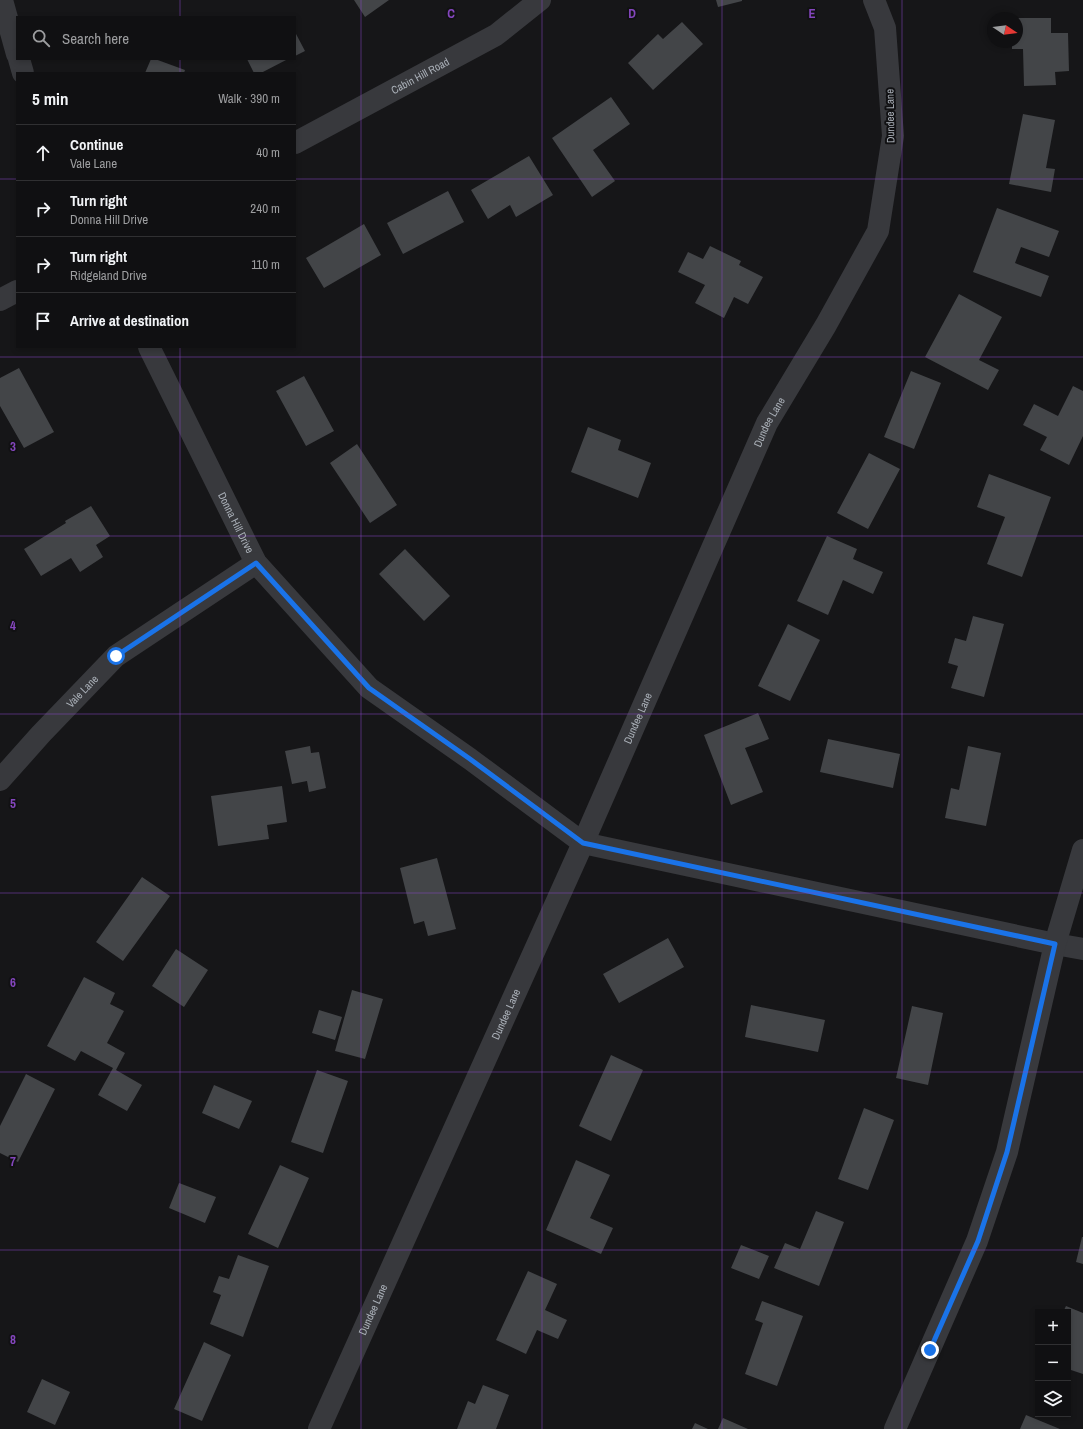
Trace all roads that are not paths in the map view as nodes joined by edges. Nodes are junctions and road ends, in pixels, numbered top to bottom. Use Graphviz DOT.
graph roads {
  1 [pos="2,0"];
  2 [pos="540,0"];
  3 [pos="874,0"];
  4 [pos="16,50"];
  5 [pos="18,60"];
  6 [pos="23,72"];
  7 [pos="296,142"];
  8 [pos="16,292"];
  9 [pos="0,300"];
  10 [pos="149,348"];
  11 [pos="256,563"];
  12 [pos="0,780"];
  13 [pos="583,843"];
  14 [pos="1083,850"];
  15 [pos="1055,944"];
  16 [pos="1083,948"];
  17 [pos="319,1429"];
  18 [pos="895,1429"];
  1 -- 4 [label="street"];
  2 -- 7 [label="street, Cabin Hill Road"];
  3 -- 13 [label="street, Dundee Lane"];
  5 -- 6 [label="street"];
  8 -- 9 [label="street"];
  10 -- 11 [label="street, Donna Hill Drive"];
  11 -- 12 [label="street, Vale Lane"];
  11 -- 13 [label="street, Donna Hill Drive"];
  13 -- 15 [label="street, Donna Hill Drive"];
  13 -- 17 [label="street, Dundee Lane"];
  14 -- 15 [label="street"];
  15 -- 16 [label="street, Donna Hill Drive"];
  15 -- 18 [label="street"];
}
